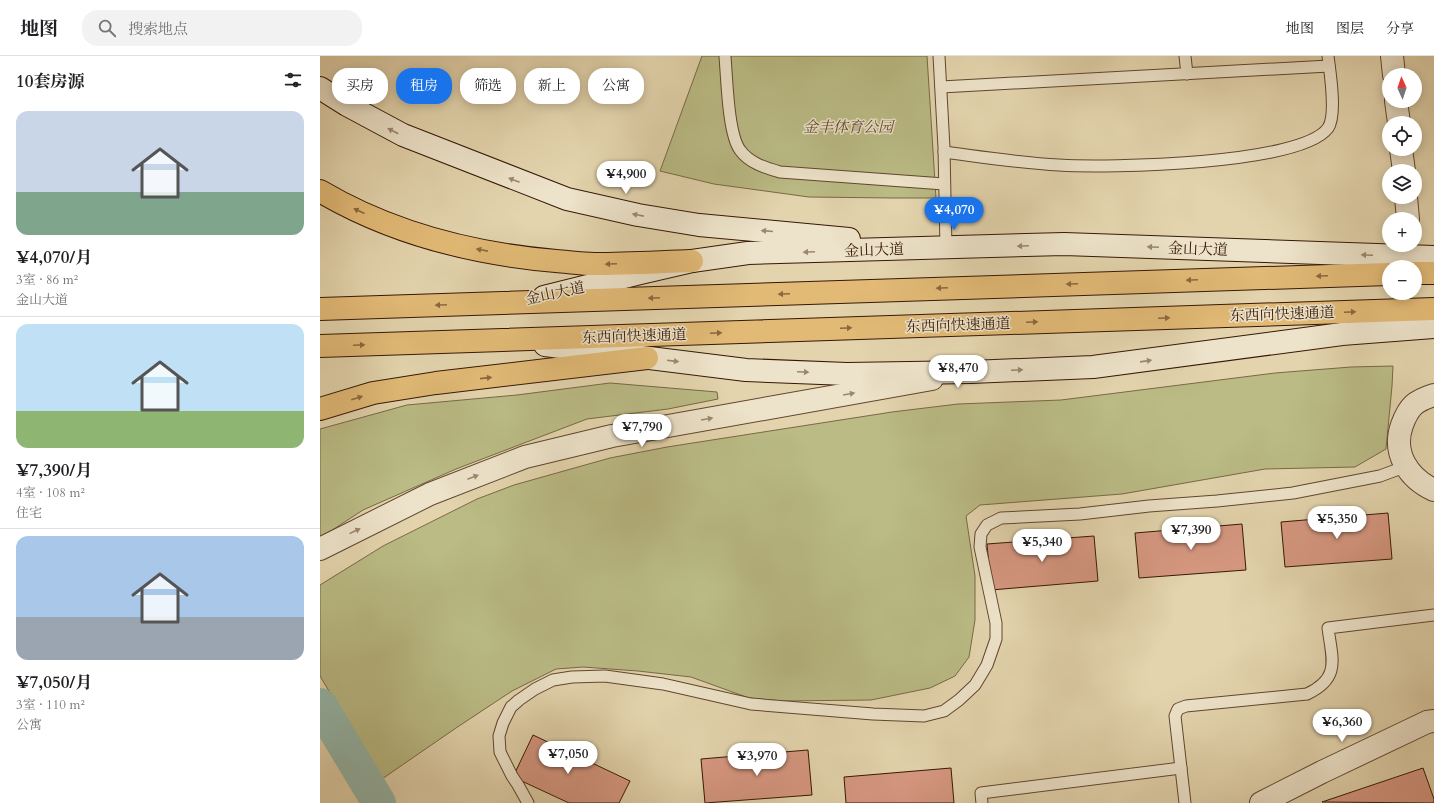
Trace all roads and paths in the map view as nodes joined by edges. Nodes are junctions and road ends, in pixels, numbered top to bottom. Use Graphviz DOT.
graph roads {
  1 [pos="939,56"];
  2 [pos="1185,56"];
  3 [pos="1392,56"];
  4 [pos="725,57"];
  5 [pos="1329,61"];
  6 [pos="1393,68"];
  7 [pos="1187,74"];
  8 [pos="941,87"];
  9 [pos="320,88"];
  10 [pos="944,152"];
  11 [pos="944,184"];
  12 [pos="320,191"];
  13 [pos="946,248"];
  14 [pos="1434,257"];
  15 [pos="1413,258"];
  16 [pos="692,261"];
  17 [pos="1434,273"];
  18 [pos="1382,274"];
  19 [pos="480,303"];
  20 [pos="320,309"];
  21 [pos="1434,309"];
  22 [pos="1434,327"];
  23 [pos="482,341"];
  24 [pos="320,346"];
  25 [pos="647,358"];
  26 [pos="971,372"];
  27 [pos="1434,395"];
  28 [pos="320,409"];
  29 [pos="1407,466"];
  30 [pos="1434,490"];
  31 [pos="320,548"];
  32 [pos="1434,615"];
  33 [pos="1434,721"];
  34 [pos="1181,768"];
  35 [pos="528,803"];
  36 [pos="982,803"];
  37 [pos="1185,803"];
  38 [pos="1261,803"];
  1 -- 8 [label="lane"];
  2 -- 7 [label="lane"];
  3 -- 6 [label="main road"];
  4 -- 11 [label="lane"];
  5 -- 7 [label="lane"];
  5 -- 10 [label="lane"];
  7 -- 8 [label="lane"];
  8 -- 10 [label="lane"];
  13 -- 9 [label="main road, one-way"];
  10 -- 11 [label="lane"];
  11 -- 13 [label="lane"];
  16 -- 12 [label="highway, one-way"];
  15 -- 13 [label="main road, 金山大道, one-way"];
  13 -- 16 [label="main road, 金山大道, one-way"];
  14 -- 15 [label="main road, 金山大道"];
  15 -- 17 [label="highway"];
  16 -- 19 [label="main road, 金山大道"];
  18 -- 19 [label="highway, one-way"];
  19 -- 20 [label="highway, 金山大道, one-way"];
  23 -- 21 [label="highway, 东西向快速通道, one-way"];
  26 -- 22 [label="main road, one-way"];
  24 -- 23 [label="highway, one-way"];
  23 -- 25 [label="main road"];
  25 -- 26 [label="main road, one-way"];
  28 -- 25 [label="highway, one-way"];
  31 -- 26 [label="main road, one-way"];
  27 -- 29 [label="main road"];
  29 -- 30 [label="main road"];
  29 -- 35 [label="lane"];
  32 -- 34 [label="lane"];
  33 -- 38 [label="main road"];
  34 -- 36 [label="lane"];
  34 -- 37 [label="lane"];
}
